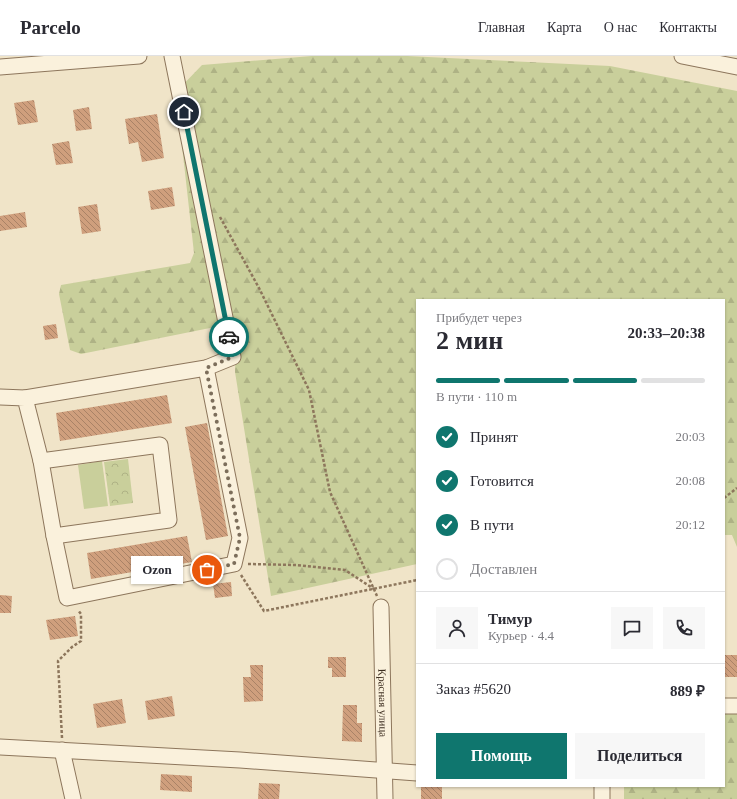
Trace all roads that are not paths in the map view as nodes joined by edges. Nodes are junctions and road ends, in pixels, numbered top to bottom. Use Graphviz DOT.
graph roads {
  1 [pos="139,56"];
  2 [pos="172,56"];
  3 [pos="682,56"];
  4 [pos="0,67"];
  5 [pos="737,67"];
  6 [pos="206,368"];
  7 [pos="0,397"];
  8 [pos="25,398"];
  9 [pos="41,461"];
  10 [pos="54,536"];
  11 [pos="382,607"];
  12 [pos="725,706"];
  13 [pos="737,706"];
  14 [pos="0,747"];
  15 [pos="62,750"];
  16 [pos="385,771"];
  17 [pos="416,773"];
  18 [pos="73,799"];
  19 [pos="385,799"];
  1 -- 4 [label="street"];
  2 -- 6 [label="street"];
  3 -- 5 [label="street"];
  6 -- 8 [label="street"];
  6 -- 10 [label="street"];
  7 -- 8 [label="street"];
  8 -- 9 [label="street"];
  9 -- 10 [label="street"];
  9 -- 10 [label="street"];
  11 -- 16 [label="street, Красная улица"];
  12 -- 13 [label="street"];
  14 -- 15 [label="street"];
  15 -- 16 [label="street"];
  15 -- 18 [label="street"];
  16 -- 17 [label="street"];
  16 -- 19 [label="street, Красная улица"];
}
